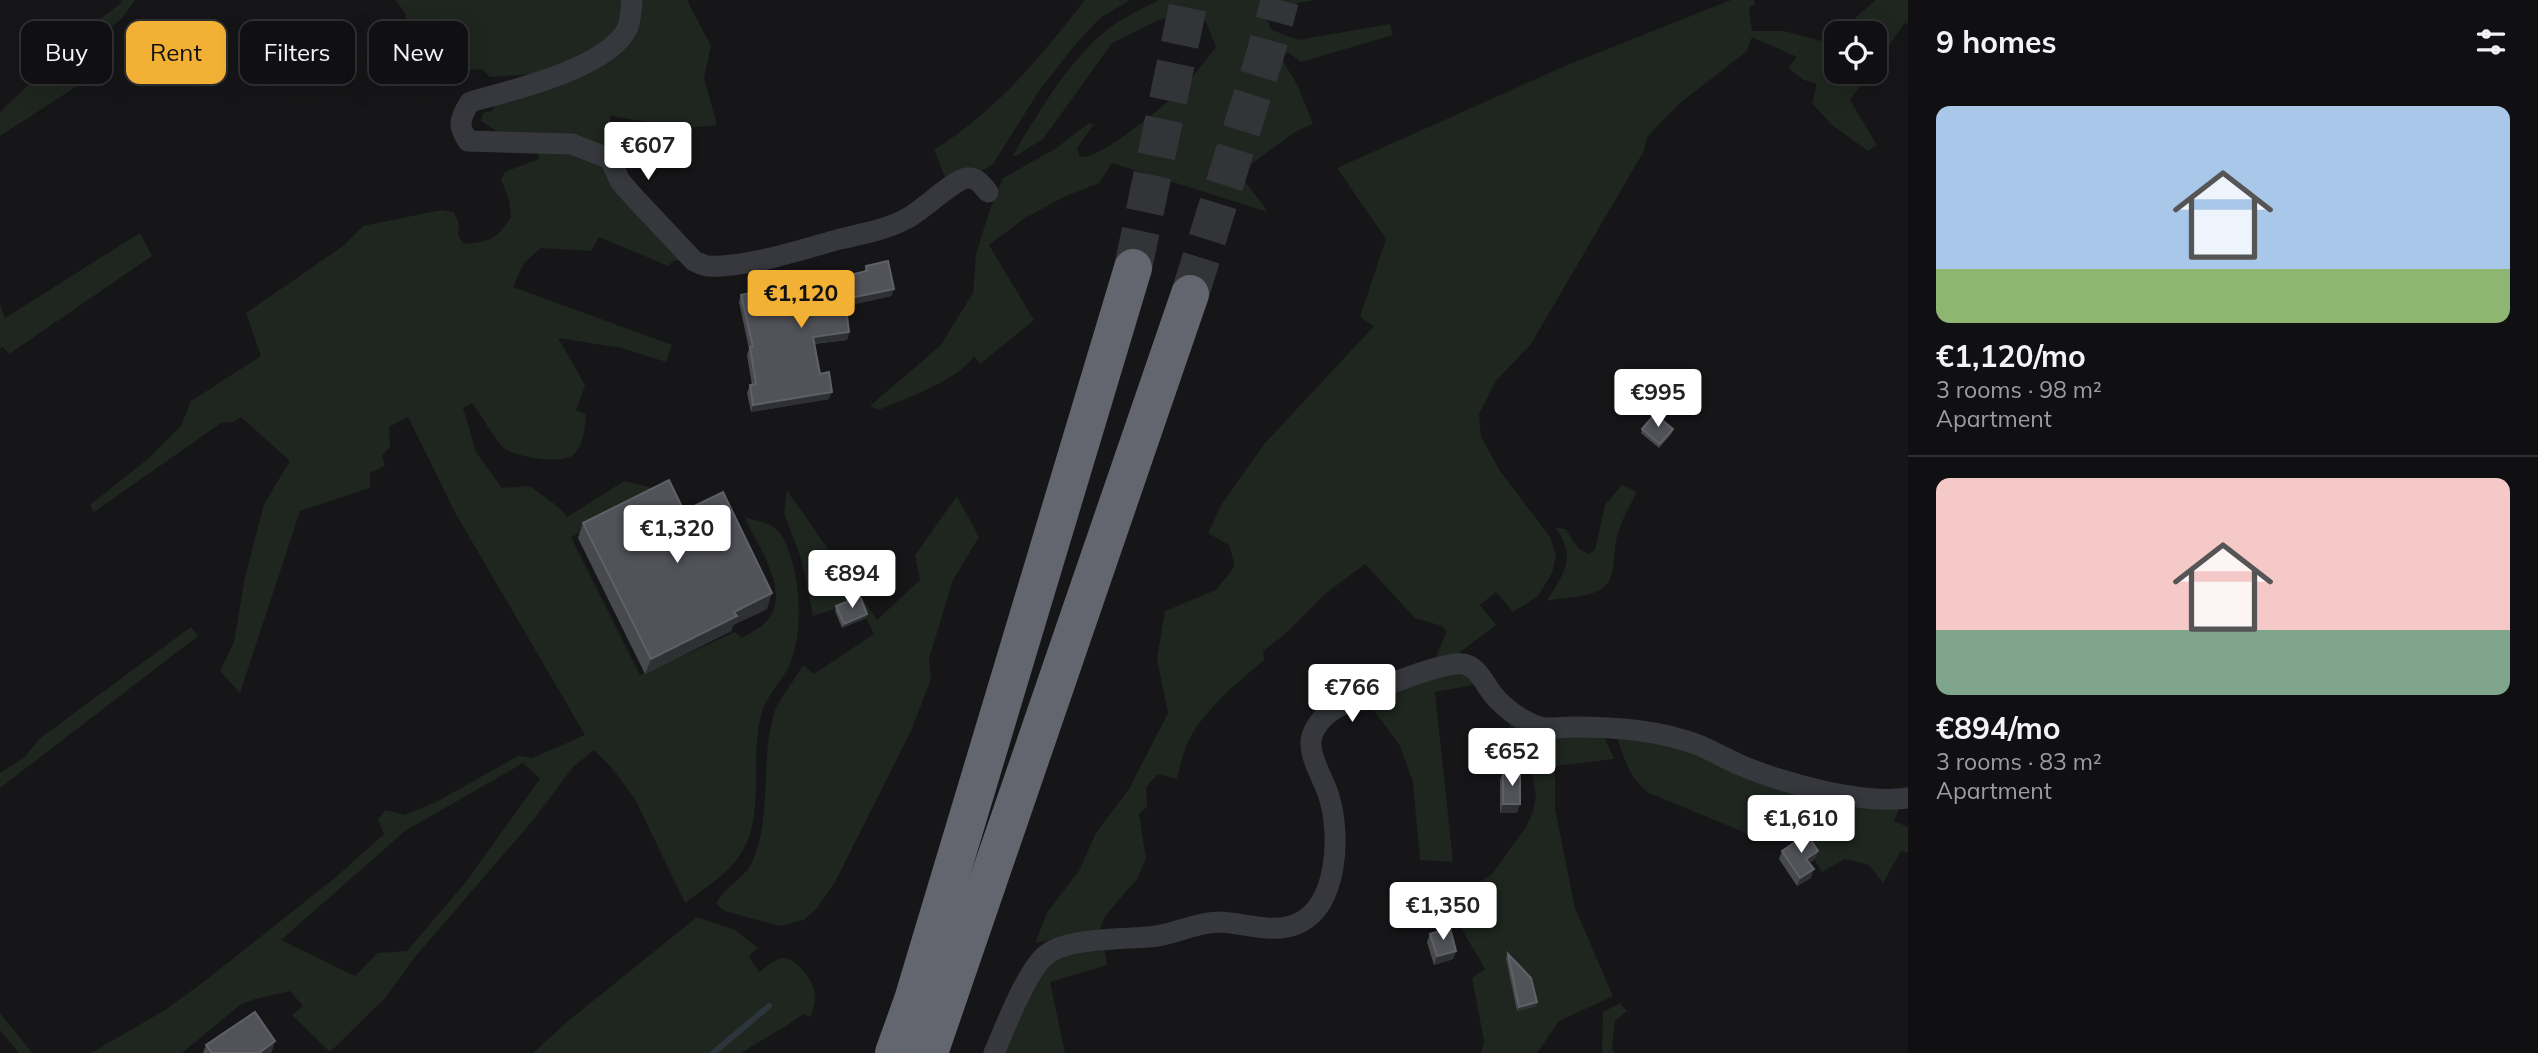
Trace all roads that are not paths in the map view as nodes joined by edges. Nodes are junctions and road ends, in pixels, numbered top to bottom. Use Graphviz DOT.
graph roads {
  1 [pos="632,0"];
  2 [pos="988,192"];
  3 [pos="1133,268"];
  4 [pos="1190,294"];
  5 [pos="1908,798"];
  6 [pos="894,1053"];
  7 [pos="929,1053"];
  8 [pos="994,1053"];
  1 -- 2 [label="street"];
  3 -- 6 [label="highway"];
  4 -- 7 [label="highway"];
  5 -- 8 [label="street"];
}
